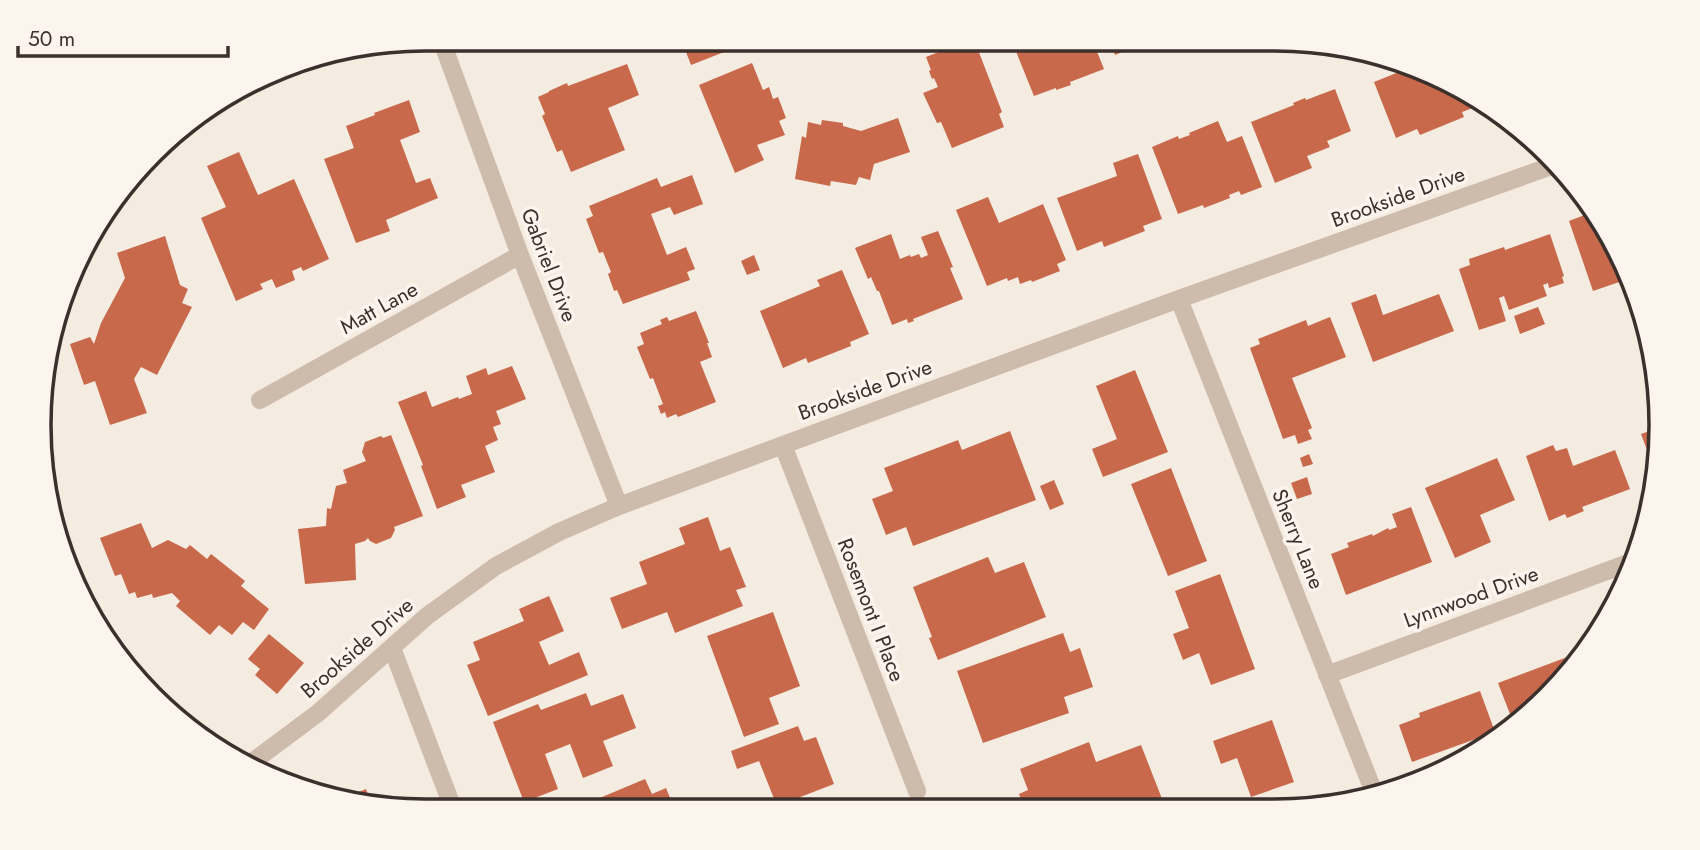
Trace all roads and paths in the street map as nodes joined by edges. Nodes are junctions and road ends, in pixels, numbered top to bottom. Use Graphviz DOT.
graph roads {
  1 [pos="446,51"];
  2 [pos="1547,168"];
  3 [pos="520,255"];
  4 [pos="1179,299"];
  5 [pos="260,400"];
  6 [pos="783,445"];
  7 [pos="619,506"];
  8 [pos="1622,565"];
  9 [pos="392,648"];
  10 [pos="1327,675"];
  11 [pos="256,759"];
  12 [pos="1371,786"];
  13 [pos="917,791"];
  14 [pos="449,799"];
  1 -- 3 [label="street, Gabriel Drive"];
  2 -- 4 [label="street, Brookside Drive"];
  3 -- 5 [label="street, Matt Lane"];
  3 -- 7 [label="street, Gabriel Drive"];
  4 -- 6 [label="street, Brookside Drive"];
  4 -- 10 [label="street, Sherry Lane"];
  6 -- 7 [label="street, Brookside Drive"];
  6 -- 13 [label="street, Rosemont I Place"];
  7 -- 9 [label="street, Brookside Drive"];
  8 -- 10 [label="street, Lynnwood Drive"];
  9 -- 11 [label="street, Brookside Drive"];
  9 -- 14 [label="street"];
  10 -- 12 [label="street, Sherry Lane"];
}
